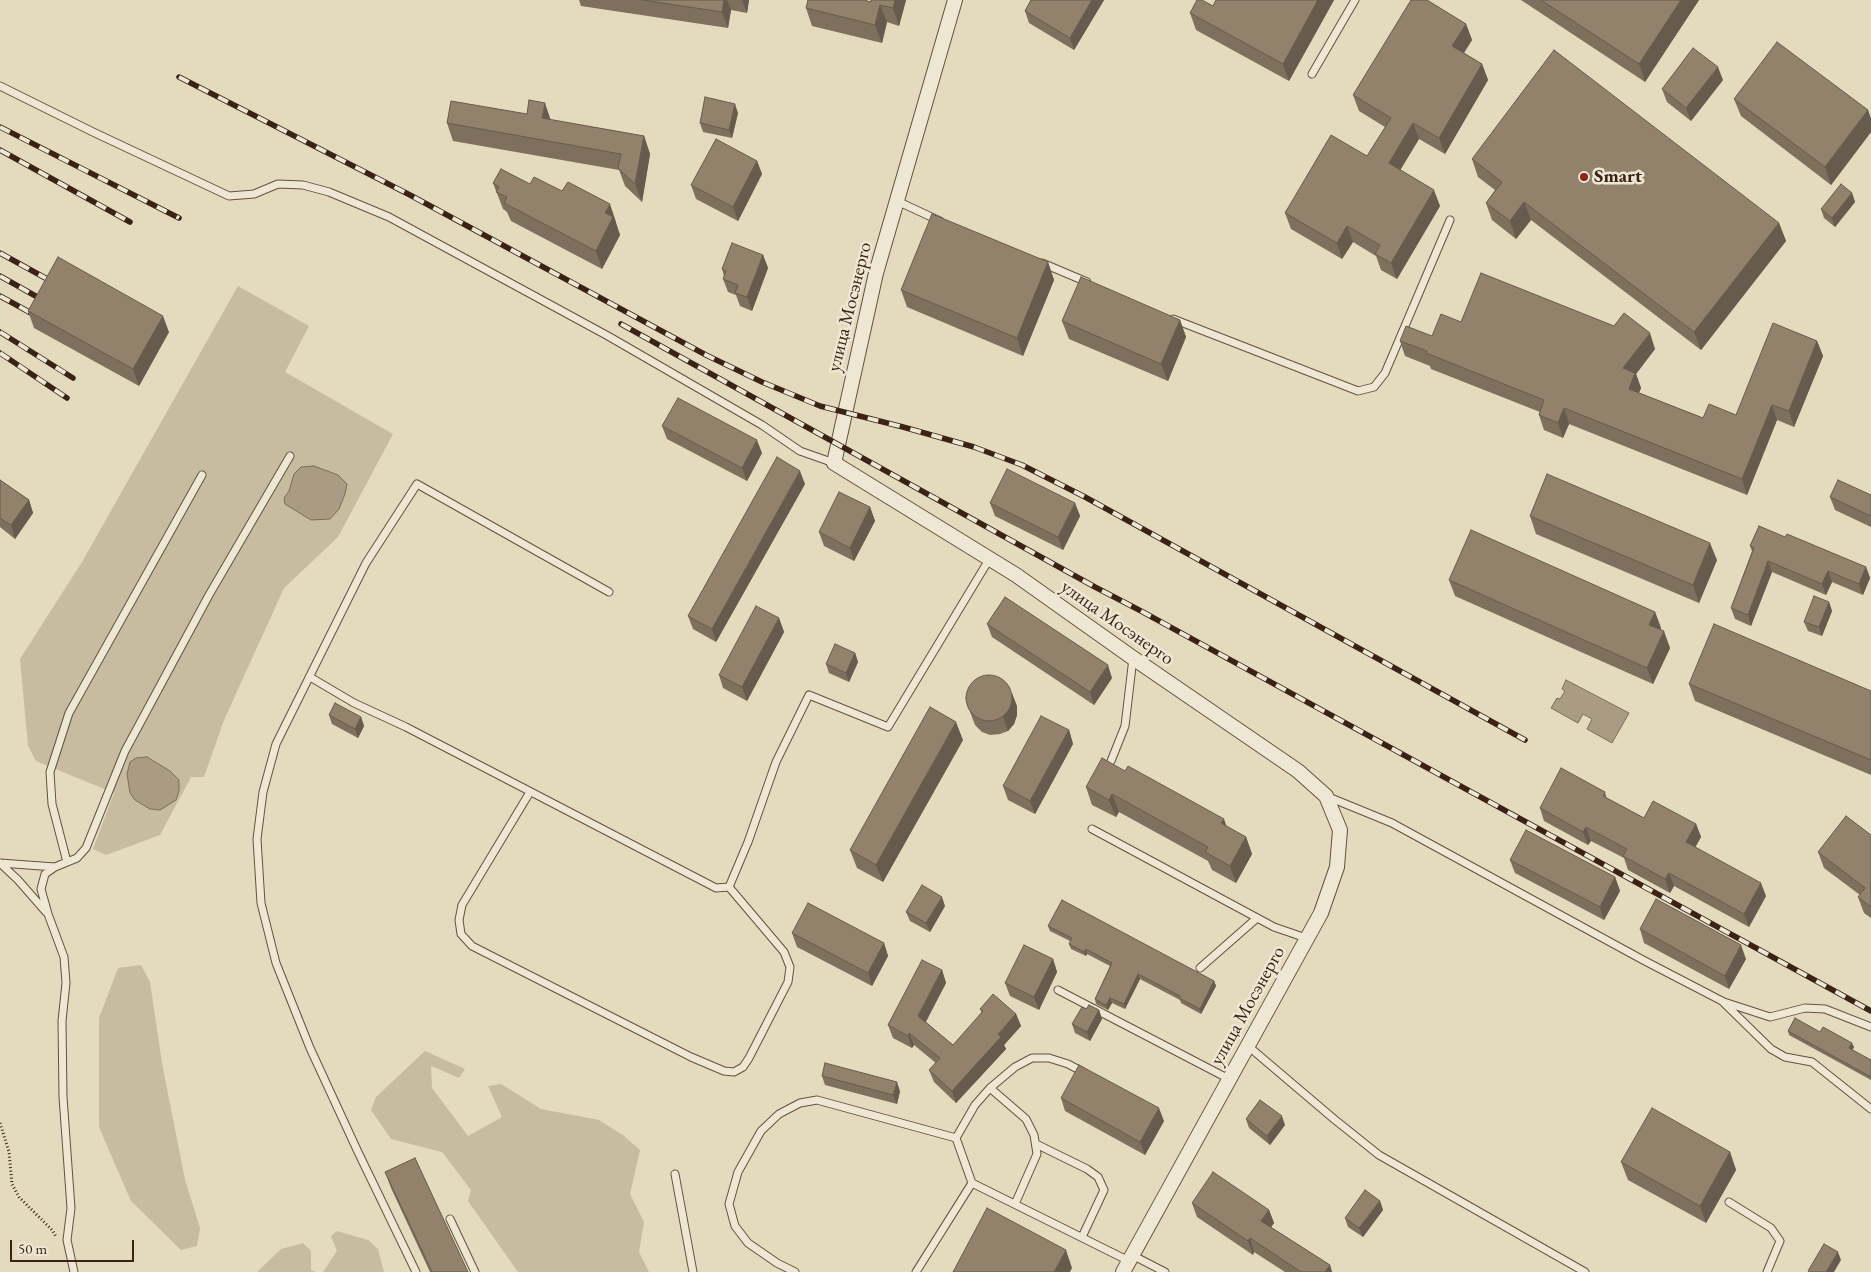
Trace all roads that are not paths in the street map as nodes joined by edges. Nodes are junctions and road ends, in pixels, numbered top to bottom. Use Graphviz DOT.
graph roads {
  1 [pos="955,0"];
  2 [pos="1355,0"];
  3 [pos="1312,74"];
  4 [pos="0,86"];
  5 [pos="897,201"];
  6 [pos="1450,220"];
  7 [pos="948,224"];
  8 [pos="1038,262"];
  9 [pos="1092,284"];
  10 [pos="1162,314"];
  11 [pos="290,456"];
  12 [pos="834,463"];
  13 [pos="202,475"];
  14 [pos="990,558"];
  15 [pos="609,592"];
  16 [pos="1133,658"];
  17 [pos="310,677"];
  18 [pos="1111,761"];
  19 [pos="530,792"];
  20 [pos="1326,796"];
  21 [pos="1092,829"];
  22 [pos="67,862"];
  23 [pos="0,863"];
  24 [pos="55,867"];
  25 [pos="729,887"];
  26 [pos="48,914"];
  27 [pos="1257,918"];
  28 [pos="1306,938"];
  29 [pos="1200,968"];
  30 [pos="1058,990"];
  31 [pos="1722,1001"];
  32 [pos="1871,1027"];
  33 [pos="1247,1046"];
  34 [pos="1092,1077"];
  35 [pos="1229,1079"];
  36 [pos="990,1088"];
  37 [pos="1871,1109"];
  38 [pos="956,1138"];
  39 [pos="1036,1144"];
  40 [pos="675,1174"];
  41 [pos="972,1183"];
  42 [pos="1728,1202"];
  43 [pos="1015,1204"];
  44 [pos="450,1219"];
  45 [pos="1082,1237"];
  46 [pos="1128,1262"];
  47 [pos="74,1272"];
  48 [pos="416,1272"];
  49 [pos="475,1272"];
  50 [pos="693,1272"];
  51 [pos="795,1272"];
  52 [pos="916,1272"];
  53 [pos="1166,1272"];
  54 [pos="1585,1272"];
  55 [pos="1767,1272"];
  1 -- 5 [label="street, улица Мосэнерго"];
  2 -- 3 [label="lane"];
  4 -- 12 [label="lane"];
  5 -- 7 [label="lane"];
  5 -- 12 [label="street, улица Мосэнерго"];
  6 -- 10 [label="lane"];
  8 -- 9 [label="lane"];
  11 -- 22 [label="lane"];
  12 -- 14 [label="street, улица Мосэнерго"];
  13 -- 22 [label="lane"];
  14 -- 16 [label="street, улица Мосэнерго"];
  14 -- 25 [label="lane"];
  15 -- 17 [label="lane"];
  16 -- 18 [label="lane"];
  16 -- 20 [label="street, улица Мосэнерго"];
  17 -- 19 [label="lane"];
  17 -- 48 [label="lane"];
  19 -- 25 [label="lane"];
  19 -- 25 [label="lane"];
  20 -- 28 [label="street, улица Мосэнерго"];
  20 -- 31 [label="lane"];
  21 -- 27 [label="lane"];
  22 -- 24 [label="lane"];
  23 -- 24 [label="lane"];
  23 -- 26 [label="lane"];
  24 -- 26 [label="lane"];
  26 -- 47 [label="lane"];
  27 -- 28 [label="lane"];
  27 -- 29 [label="lane"];
  28 -- 33 [label="street, улица Мосэнерго"];
  30 -- 35 [label="lane"];
  31 -- 32 [label="lane"];
  31 -- 37 [label="lane"];
  33 -- 35 [label="street, улица Мосэнерго"];
  33 -- 54 [label="lane"];
  34 -- 36 [label="lane"];
  35 -- 46 [label="street, улица Мосэнерго"];
  36 -- 38 [label="lane"];
  36 -- 39 [label="lane"];
  38 -- 41 [label="lane"];
  38 -- 51 [label="lane"];
  39 -- 43 [label="lane"];
  39 -- 45 [label="lane"];
  40 -- 50 [label="lane"];
  41 -- 43 [label="lane"];
  41 -- 52 [label="lane"];
  42 -- 55 [label="lane"];
  43 -- 45 [label="lane"];
  44 -- 49 [label="lane"];
  45 -- 46 [label="lane"];
  46 -- 53 [label="lane"];
}
